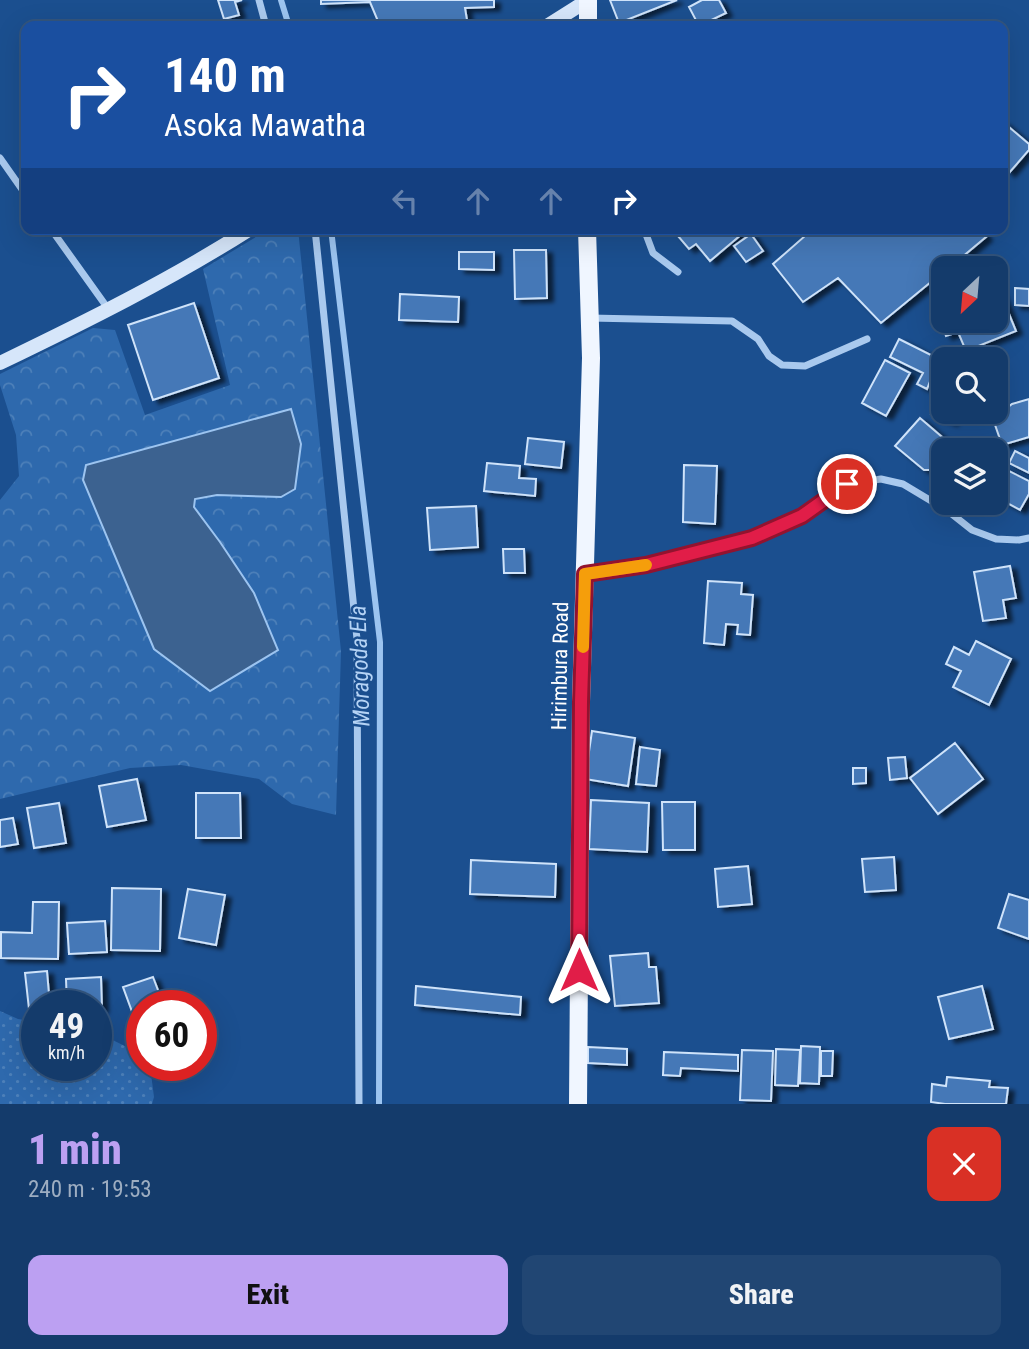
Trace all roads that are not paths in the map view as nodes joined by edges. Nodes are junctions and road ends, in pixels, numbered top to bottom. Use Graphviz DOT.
graph roads {
  1 [pos="259,0"];
  2 [pos="588,0"];
  3 [pos="265,21"];
  4 [pos="555,21"];
  5 [pos="588,21"];
  6 [pos="0,158"];
  7 [pos="21,188"];
  8 [pos="55,235"];
  9 [pos="241,235"];
  10 [pos="316,235"];
  11 [pos="587,235"];
  12 [pos="646,235"];
  13 [pos="678,272"];
  14 [pos="109,310"];
  15 [pos="590,318"];
  16 [pos="867,339"];
  17 [pos="0,363"];
  18 [pos="1029,538"];
  19 [pos="585,574"];
  20 [pos="359,1104"];
  21 [pos="578,1104"];
  1 -- 3 [label="street"];
  2 -- 4 [label="main road"];
  2 -- 5 [label="main road"];
  6 -- 7 [label="street"];
  8 -- 14 [label="street"];
  9 -- 14 [label="main road"];
  10 -- 20 [label="street"];
  11 -- 15 [label="main road, Hirimbura Road"];
  12 -- 13 [label="street"];
  14 -- 17 [label="main road"];
  15 -- 16 [label="street"];
  15 -- 19 [label="main road, Hirimbura Road"];
  18 -- 19 [label="street"];
  19 -- 21 [label="main road, Hirimbura Road"];
}
